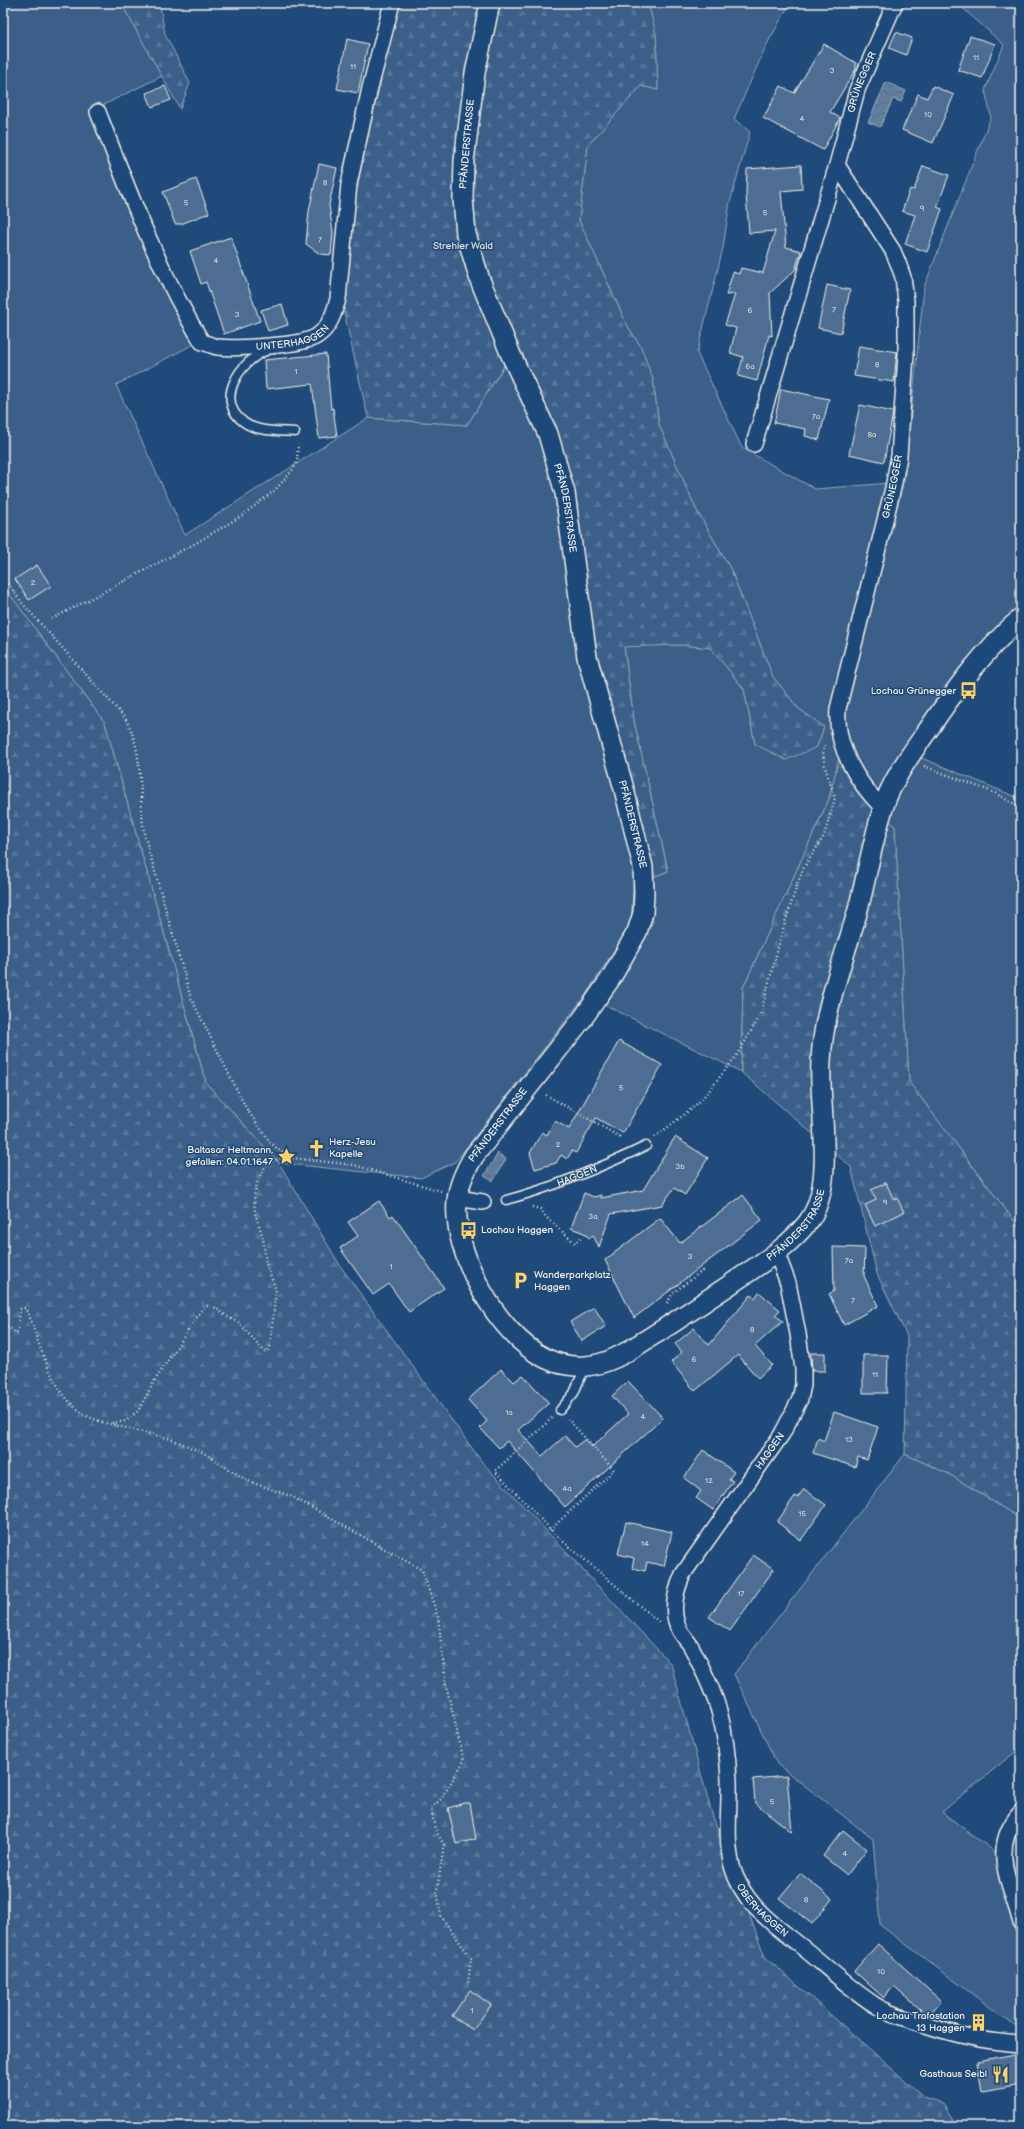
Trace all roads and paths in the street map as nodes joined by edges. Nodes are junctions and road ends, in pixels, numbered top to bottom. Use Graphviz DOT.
graph roads {
  1 [pos="392,3"];
  2 [pos="490,3"];
  3 [pos="895,3"];
  4 [pos="98,112"];
  5 [pos="837,165"];
  6 [pos="282,345"];
  7 [pos="296,432"];
  8 [pos="754,444"];
  9 [pos="3,577"];
  10 [pos="52,618"];
  11 [pos="1021,618"];
  12 [pos="840,739"];
  13 [pos="907,760"];
  14 [pos="883,808"];
  15 [pos="1021,808"];
  16 [pos="529,1085"];
  17 [pos="622,1138"];
  18 [pos="646,1146"];
  19 [pos="292,1158"];
  20 [pos="522,1196"];
  21 [pos="457,1198"];
  22 [pos="506,1200"];
  23 [pos="483,1202"];
  24 [pos="583,1236"];
  25 [pos="777,1254"];
  26 [pos="3,1328"];
  27 [pos="3,1359"];
  28 [pos="3,1365"];
  29 [pos="585,1366"];
  30 [pos="560,1410"];
  31 [pos="102,1422"];
  32 [pos="550,1530"];
  33 [pos="680,1630"];
  34 [pos="1021,1812"];
  35 [pos="1021,1923"];
  36 [pos="468,1984"];
  37 [pos="1021,2044"];
  1 -- 6 [label="street, UNTERHAGGEN"];
  2 -- 16 [label="street, PFÄNDERSTRASSE"];
  3 -- 5 [label="street, GRÜNEGGER"];
  4 -- 6 [label="street, UNTERHAGGEN"];
  5 -- 8 [label="street, GRÜNEGGER"];
  5 -- 12 [label="street, GRÜNEGGER"];
  6 -- 7 [label="lane"];
  7 -- 10 [label="path"];
  9 -- 19 [label="path"];
  11 -- 13 [label="street, PFÄNDERSTRASSE"];
  12 -- 14 [label="street, GRÜNEGGER"];
  12 -- 18 [label="path"];
  13 -- 14 [label="street, PFÄNDERSTRASSE"];
  13 -- 15 [label="path"];
  14 -- 25 [label="street, PFÄNDERSTRASSE"];
  16 -- 17 [label="path"];
  16 -- 21 [label="street, PFÄNDERSTRASSE"];
  18 -- 20 [label="lane, HAGGEN"];
  19 -- 21 [label="path"];
  19 -- 31 [label="path"];
  20 -- 22 [label="lane, HAGGEN"];
  20 -- 24 [label="path"];
  21 -- 23 [label="street"];
  21 -- 29 [label="street, PFÄNDERSTRASSE"];
  25 -- 29 [label="street, PFÄNDERSTRASSE"];
  25 -- 33 [label="street, HAGGEN"];
  26 -- 31 [label="path"];
  27 -- 28 [label="path"];
  29 -- 30 [label="lane"];
  30 -- 32 [label="path"];
  30 -- 32 [label="path"];
  31 -- 36 [label="path"];
  32 -- 33 [label="path"];
  33 -- 37 [label="street, OBERHAGGEN"];
  34 -- 35 [label="street"];
}
